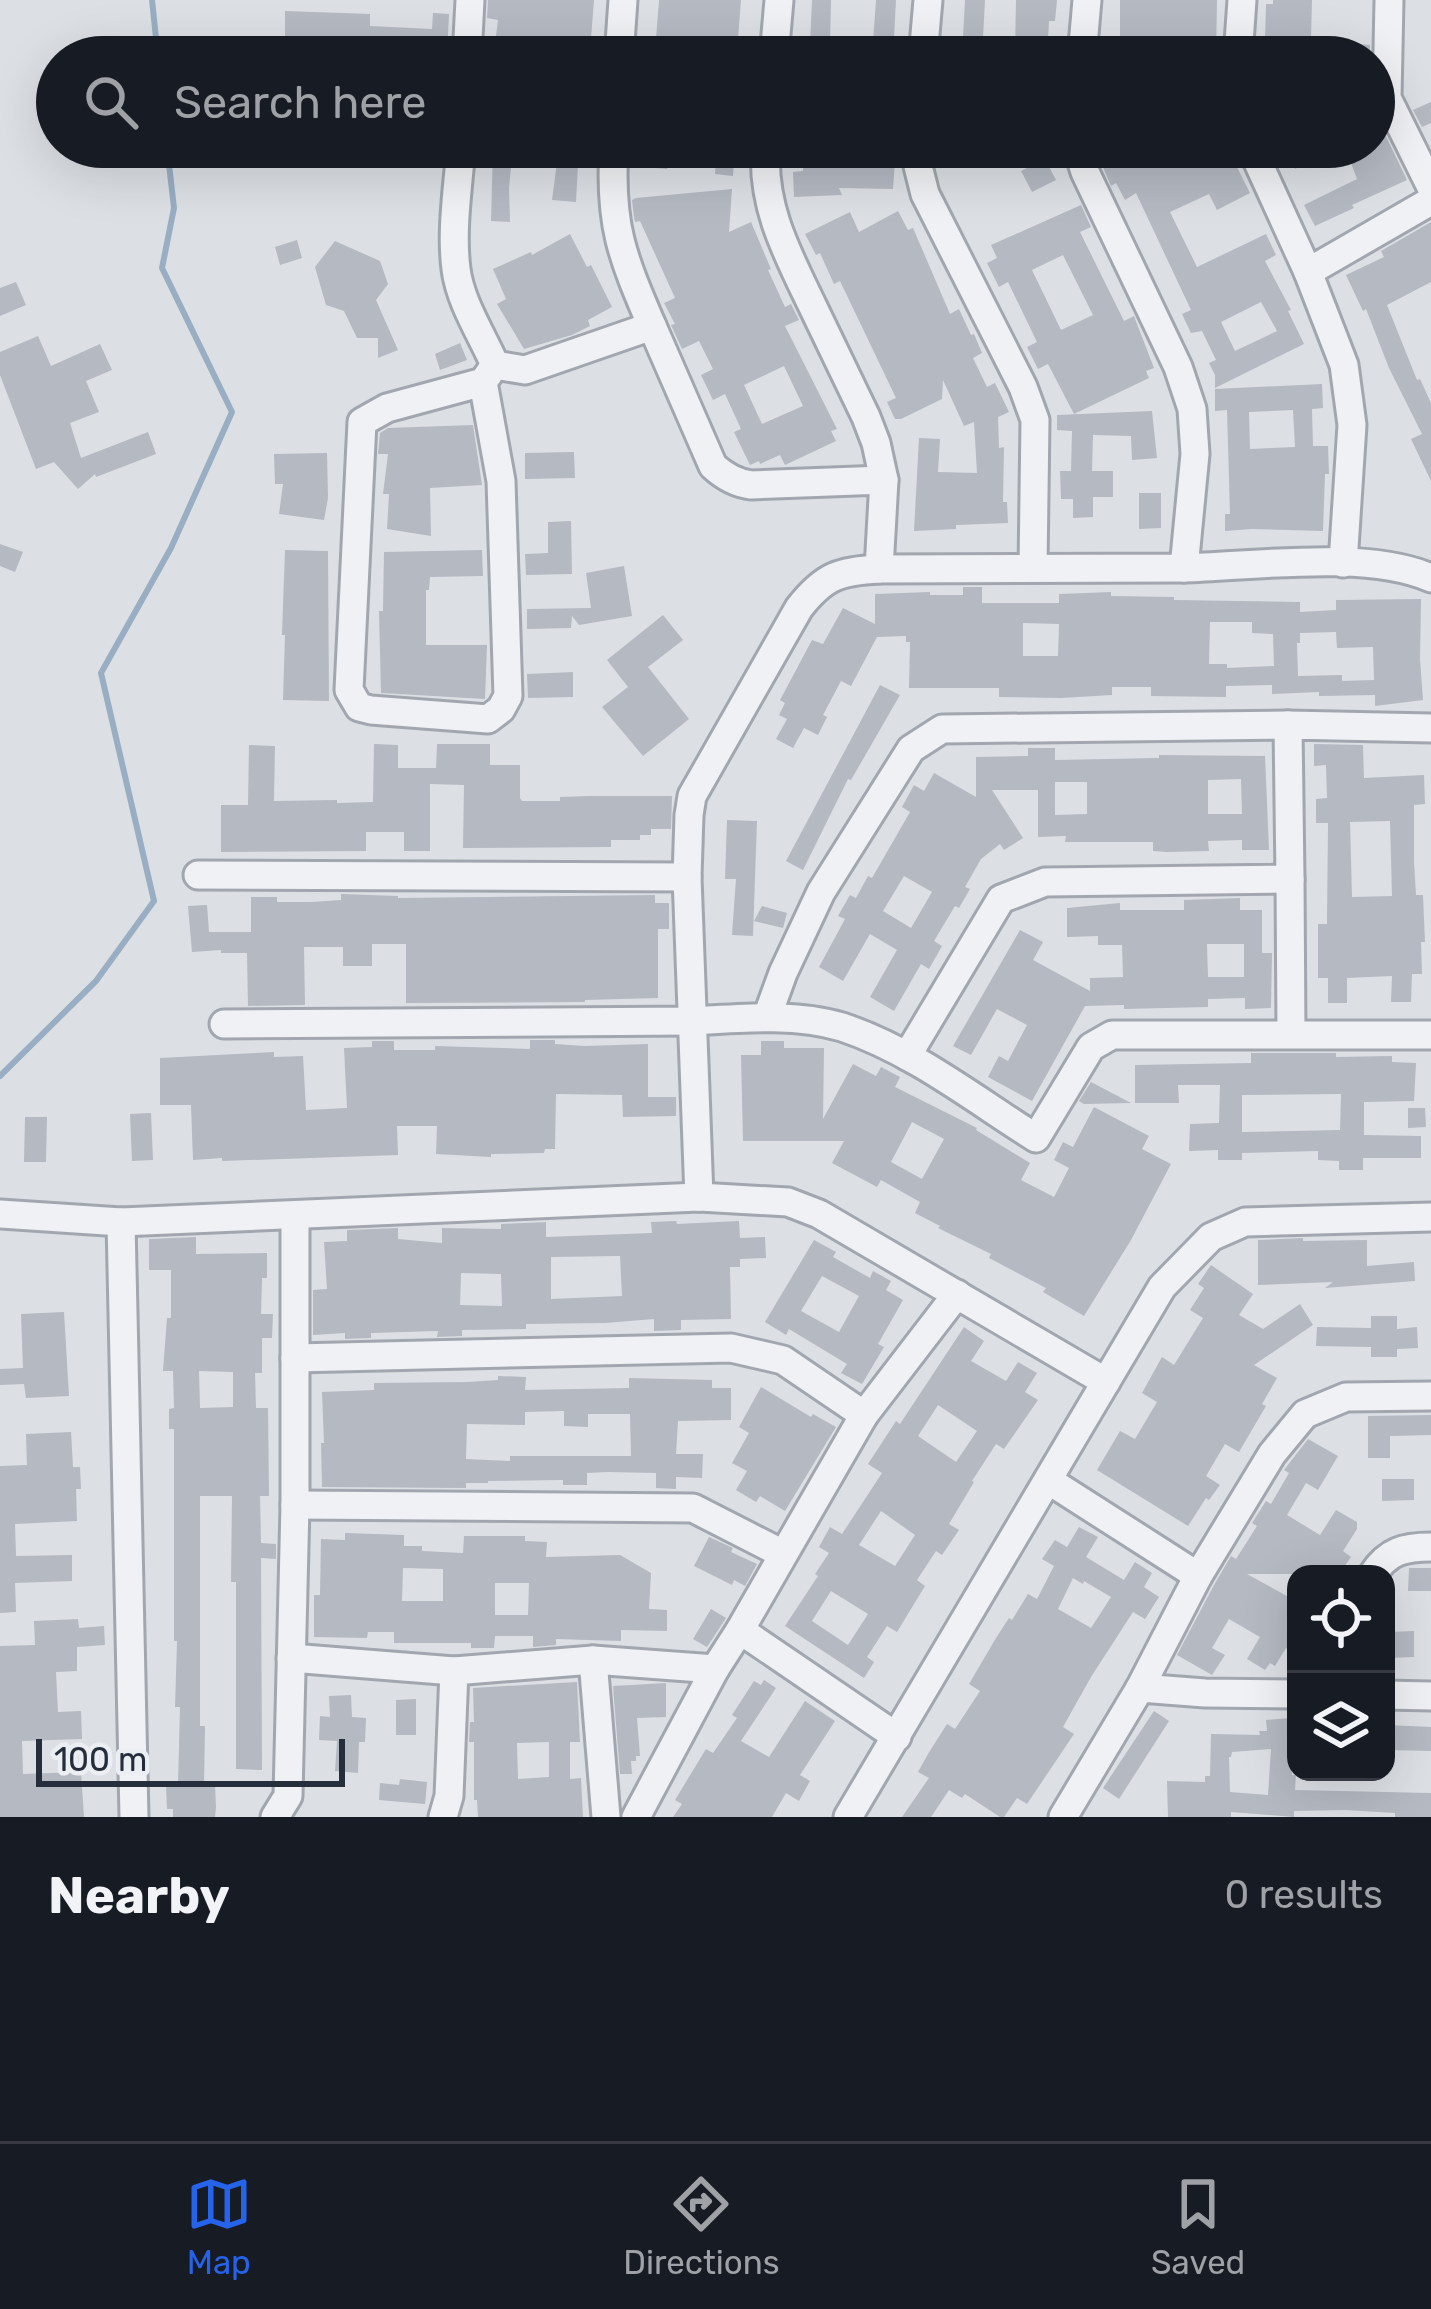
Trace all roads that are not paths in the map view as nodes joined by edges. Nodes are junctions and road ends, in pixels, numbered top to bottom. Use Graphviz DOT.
graph roads {
  1 [pos="470,0"];
  2 [pos="622,0"];
  3 [pos="779,0"];
  4 [pos="928,0"];
  5 [pos="1087,0"];
  6 [pos="1243,0"];
  7 [pos="1389,0"];
  8 [pos="468,36"];
  9 [pos="620,36"];
  10 [pos="776,36"];
  11 [pos="925,36"];
  12 [pos="1084,36"];
  13 [pos="1240,36"];
  14 [pos="1388,36"];
  15 [pos="1395,114"];
  16 [pos="460,168"];
  17 [pos="613,168"];
  18 [pos="764,168"];
  19 [pos="918,168"];
  20 [pos="1083,168"];
  21 [pos="1261,168"];
  22 [pos="1431,187"];
  23 [pos="1431,200"];
  24 [pos="1308,272"];
  25 [pos="652,326"];
  26 [pos="489,374"];
  27 [pos="884,480"];
  28 [pos="1343,563"];
  29 [pos="1033,568"];
  30 [pos="1184,568"];
  31 [pos="879,569"];
  32 [pos="1431,578"];
  33 [pos="1288,724"];
  34 [pos="1431,728"];
  35 [pos="199,875"];
  36 [pos="687,877"];
  37 [pos="1290,879"];
  38 [pos="767,1016"];
  39 [pos="693,1021"];
  40 [pos="224,1024"];
  41 [pos="1291,1034"];
  42 [pos="1431,1036"];
  43 [pos="908,1056"];
  44 [pos="699,1197"];
  45 [pos="0,1214"];
  46 [pos="295,1215"];
  47 [pos="1431,1217"];
  48 [pos="121,1222"];
  49 [pos="957,1294"];
  50 [pos="295,1358"];
  51 [pos="1106,1382"];
  52 [pos="1431,1396"];
  53 [pos="864,1415"];
  54 [pos="1048,1480"];
  55 [pos="295,1505"];
  56 [pos="1431,1547"];
  57 [pos="783,1554"];
  58 [pos="1379,1565"];
  59 [pos="1198,1576"];
  60 [pos="740,1630"];
  61 [pos="292,1658"];
  62 [pos="593,1660"];
  63 [pos="715,1669"];
  64 [pos="454,1671"];
  65 [pos="1140,1688"];
  66 [pos="1287,1694"];
  67 [pos="1395,1695"];
  68 [pos="1431,1696"];
  69 [pos="897,1737"];
  70 [pos="134,1817"];
  71 [pos="275,1817"];
  72 [pos="442,1817"];
  73 [pos="606,1817"];
  74 [pos="636,1817"];
  75 [pos="848,1817"];
  76 [pos="1064,1817"];
  1 -- 8 [label="street"];
  2 -- 9 [label="street"];
  3 -- 10 [label="street"];
  4 -- 11 [label="street"];
  5 -- 12 [label="street"];
  6 -- 13 [label="street"];
  7 -- 14 [label="street"];
  15 -- 22 [label="street"];
  16 -- 26 [label="street"];
  17 -- 25 [label="street"];
  18 -- 27 [label="street"];
  19 -- 29 [label="street"];
  20 -- 30 [label="street"];
  21 -- 24 [label="street"];
  23 -- 24 [label="street"];
  24 -- 28 [label="street"];
  25 -- 26 [label="street"];
  25 -- 27 [label="street"];
  26 -- 26 [label="street"];
  27 -- 31 [label="street"];
  28 -- 30 [label="street"];
  28 -- 32 [label="street"];
  29 -- 30 [label="street"];
  29 -- 31 [label="street"];
  31 -- 36 [label="street"];
  33 -- 34 [label="street"];
  33 -- 37 [label="street"];
  33 -- 38 [label="street"];
  35 -- 36 [label="street"];
  36 -- 39 [label="street"];
  37 -- 41 [label="street"];
  37 -- 43 [label="street"];
  38 -- 39 [label="street"];
  38 -- 43 [label="street"];
  39 -- 40 [label="street"];
  39 -- 44 [label="street"];
  41 -- 42 [label="street"];
  41 -- 43 [label="street"];
  44 -- 46 [label="street"];
  44 -- 49 [label="street"];
  45 -- 48 [label="street"];
  46 -- 48 [label="street"];
  46 -- 50 [label="street"];
  47 -- 51 [label="street"];
  48 -- 70 [label="street"];
  49 -- 51 [label="street"];
  49 -- 53 [label="street"];
  50 -- 53 [label="street"];
  50 -- 55 [label="street"];
  51 -- 54 [label="street"];
  52 -- 59 [label="street"];
  53 -- 57 [label="street"];
  54 -- 59 [label="street"];
  54 -- 69 [label="street"];
  55 -- 57 [label="street"];
  55 -- 61 [label="street"];
  56 -- 58 [label="street"];
  57 -- 60 [label="street"];
  59 -- 65 [label="street"];
  60 -- 63 [label="street"];
  60 -- 69 [label="street"];
  61 -- 64 [label="street"];
  61 -- 71 [label="street"];
  62 -- 63 [label="street"];
  62 -- 64 [label="street"];
  62 -- 73 [label="street"];
  63 -- 74 [label="street"];
  64 -- 72 [label="street"];
  65 -- 66 [label="street"];
  65 -- 76 [label="street"];
  67 -- 68 [label="street"];
  69 -- 75 [label="street"];
}
